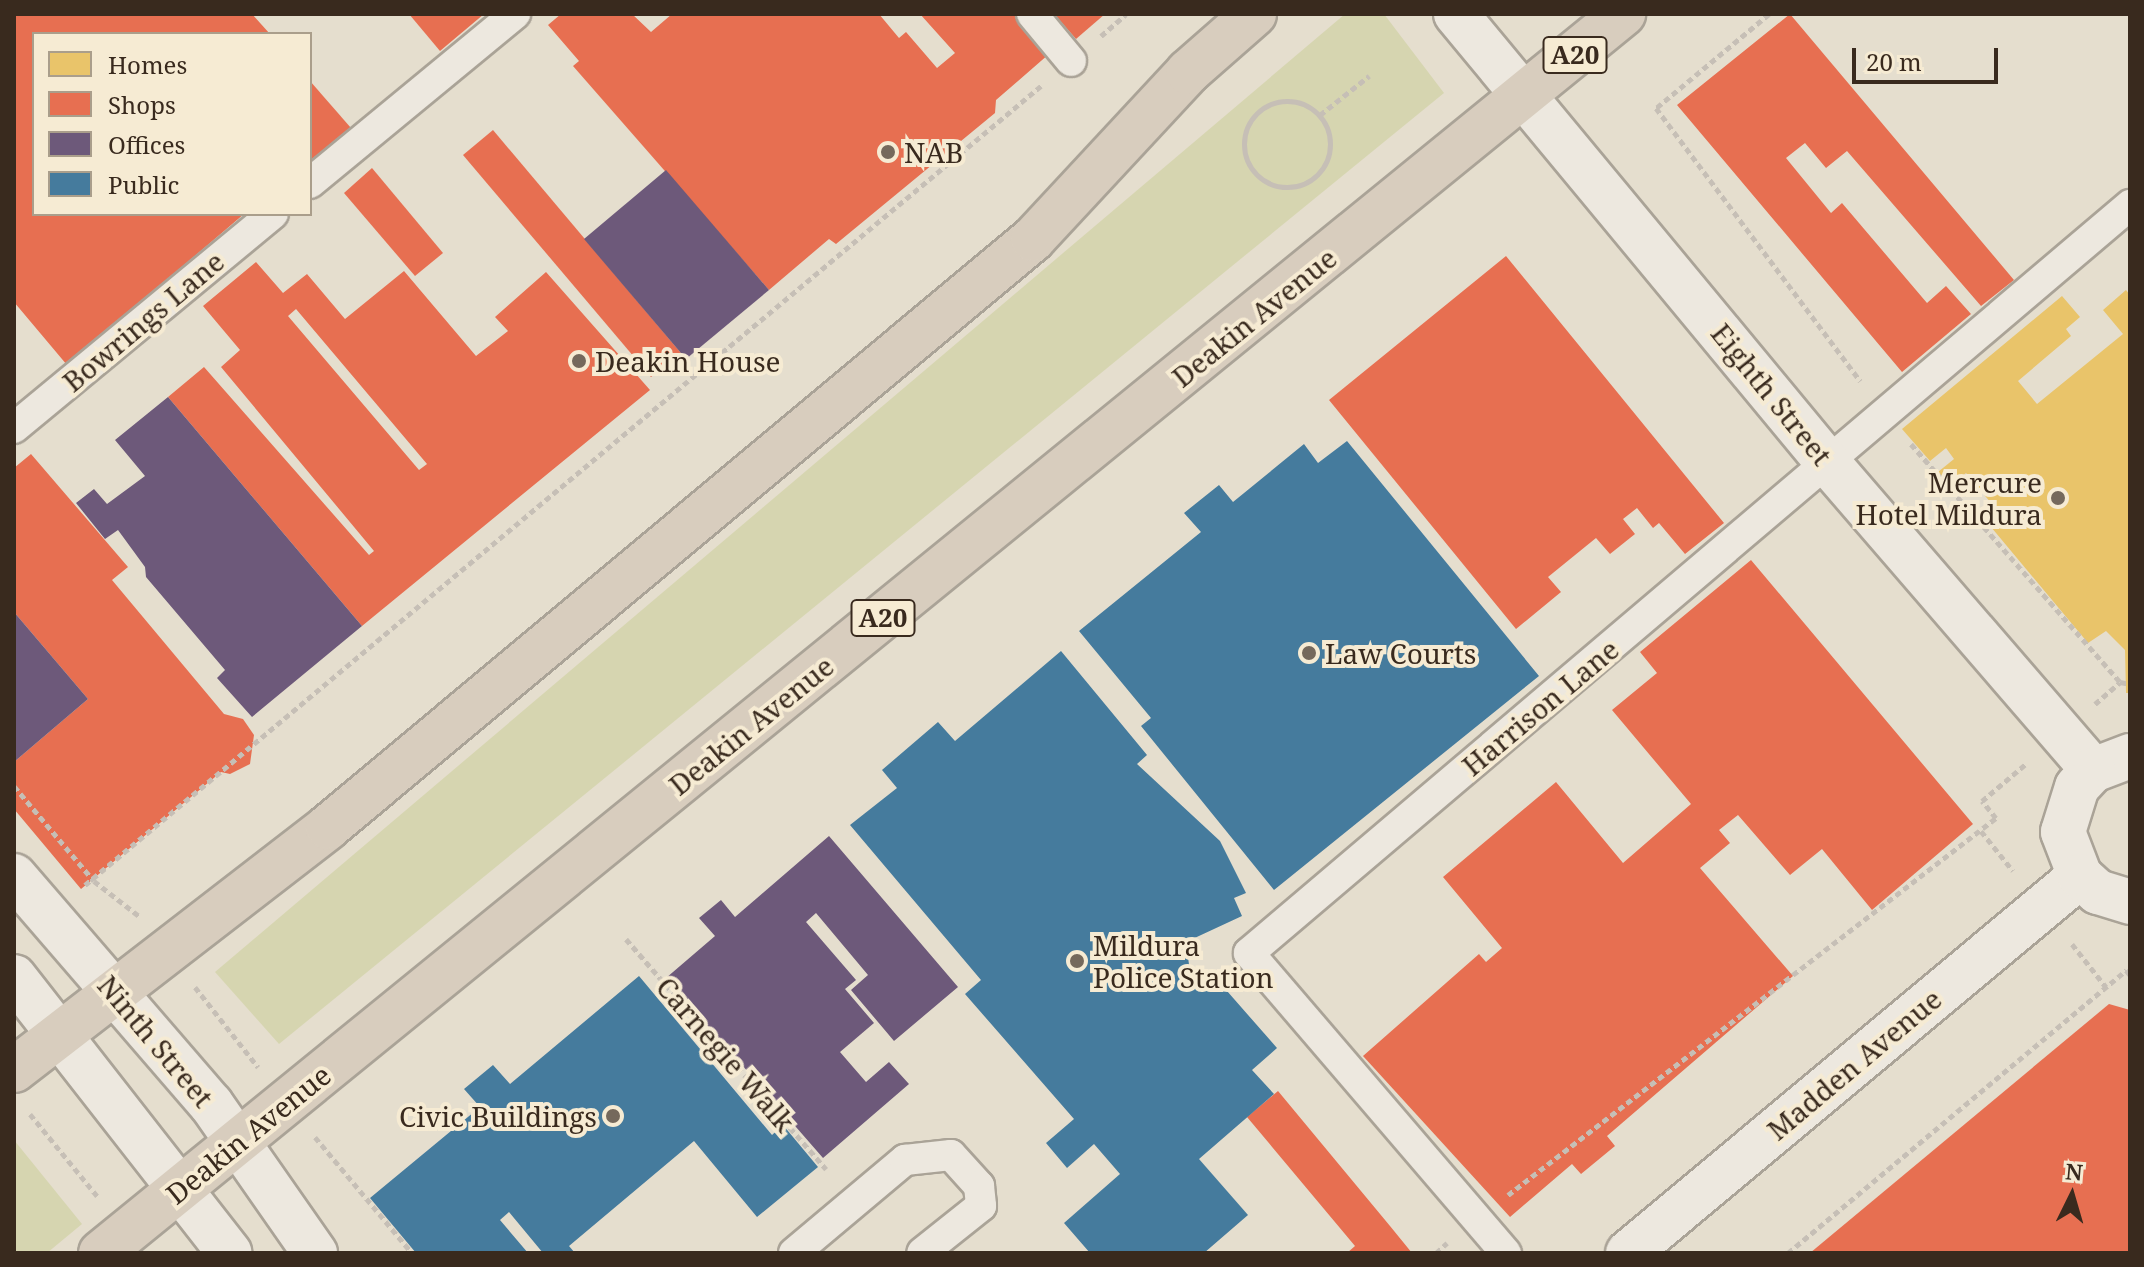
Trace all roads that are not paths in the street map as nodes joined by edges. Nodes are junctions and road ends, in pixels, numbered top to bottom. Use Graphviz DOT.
graph roads {
  1 [pos="515,14"];
  2 [pos="1032,14"];
  3 [pos="1254,14"];
  4 [pos="1456,14"];
  5 [pos="1623,14"];
  6 [pos="1071,61"];
  7 [pos="1527,96"];
  8 [pos="312,181"];
  9 [pos="2130,205"];
  10 [pos="271,216"];
  11 [pos="14,428"];
  12 [pos="1828,463"];
  13 [pos="2112,763"];
  14 [pos="2080,876"];
  15 [pos="28,891"];
  16 [pos="2130,902"];
  17 [pos="14,977"];
  18 [pos="112,989"];
  19 [pos="57,1032"];
  20 [pos="19,1088"];
  21 [pos="241,1143"];
  22 [pos="181,1191"];
  23 [pos="113,1242"];
  24 [pos="230,1253"];
  25 [pos="315,1253"];
  26 [pos="794,1253"];
  27 [pos="922,1253"];
  28 [pos="1506,1253"];
  29 [pos="1628,1253"];
  1 -- 8 [label="lane"];
  2 -- 6 [label="lane"];
  3 -- 18 [label="highway"];
  4 -- 7 [label="street, Eighth Street"];
  5 -- 7 [label="highway, Deakin Avenue / A20"];
  7 -- 12 [label="street, Eighth Street"];
  7 -- 21 [label="highway, Deakin Avenue / A20"];
  9 -- 12 [label="lane, Harrison Lane"];
  10 -- 11 [label="lane, Bowrings Lane"];
  12 -- 13 [label="street, Eighth Street"];
  12 -- 28 [label="lane, Harrison Lane"];
  13 -- 14 [label="street"];
  14 -- 16 [label="street"];
  14 -- 29 [label="street, Madden Avenue"];
  15 -- 18 [label="street, Ninth Street"];
  17 -- 19 [label="street"];
  18 -- 19 [label="highway"];
  18 -- 21 [label="street, Ninth Street"];
  19 -- 20 [label="highway"];
  19 -- 22 [label="street"];
  21 -- 22 [label="highway, Deakin Avenue / A20"];
  21 -- 25 [label="street, Ninth Street"];
  22 -- 23 [label="highway, Deakin Avenue / A20"];
  22 -- 24 [label="street"];
  26 -- 27 [label="lane"];
}
